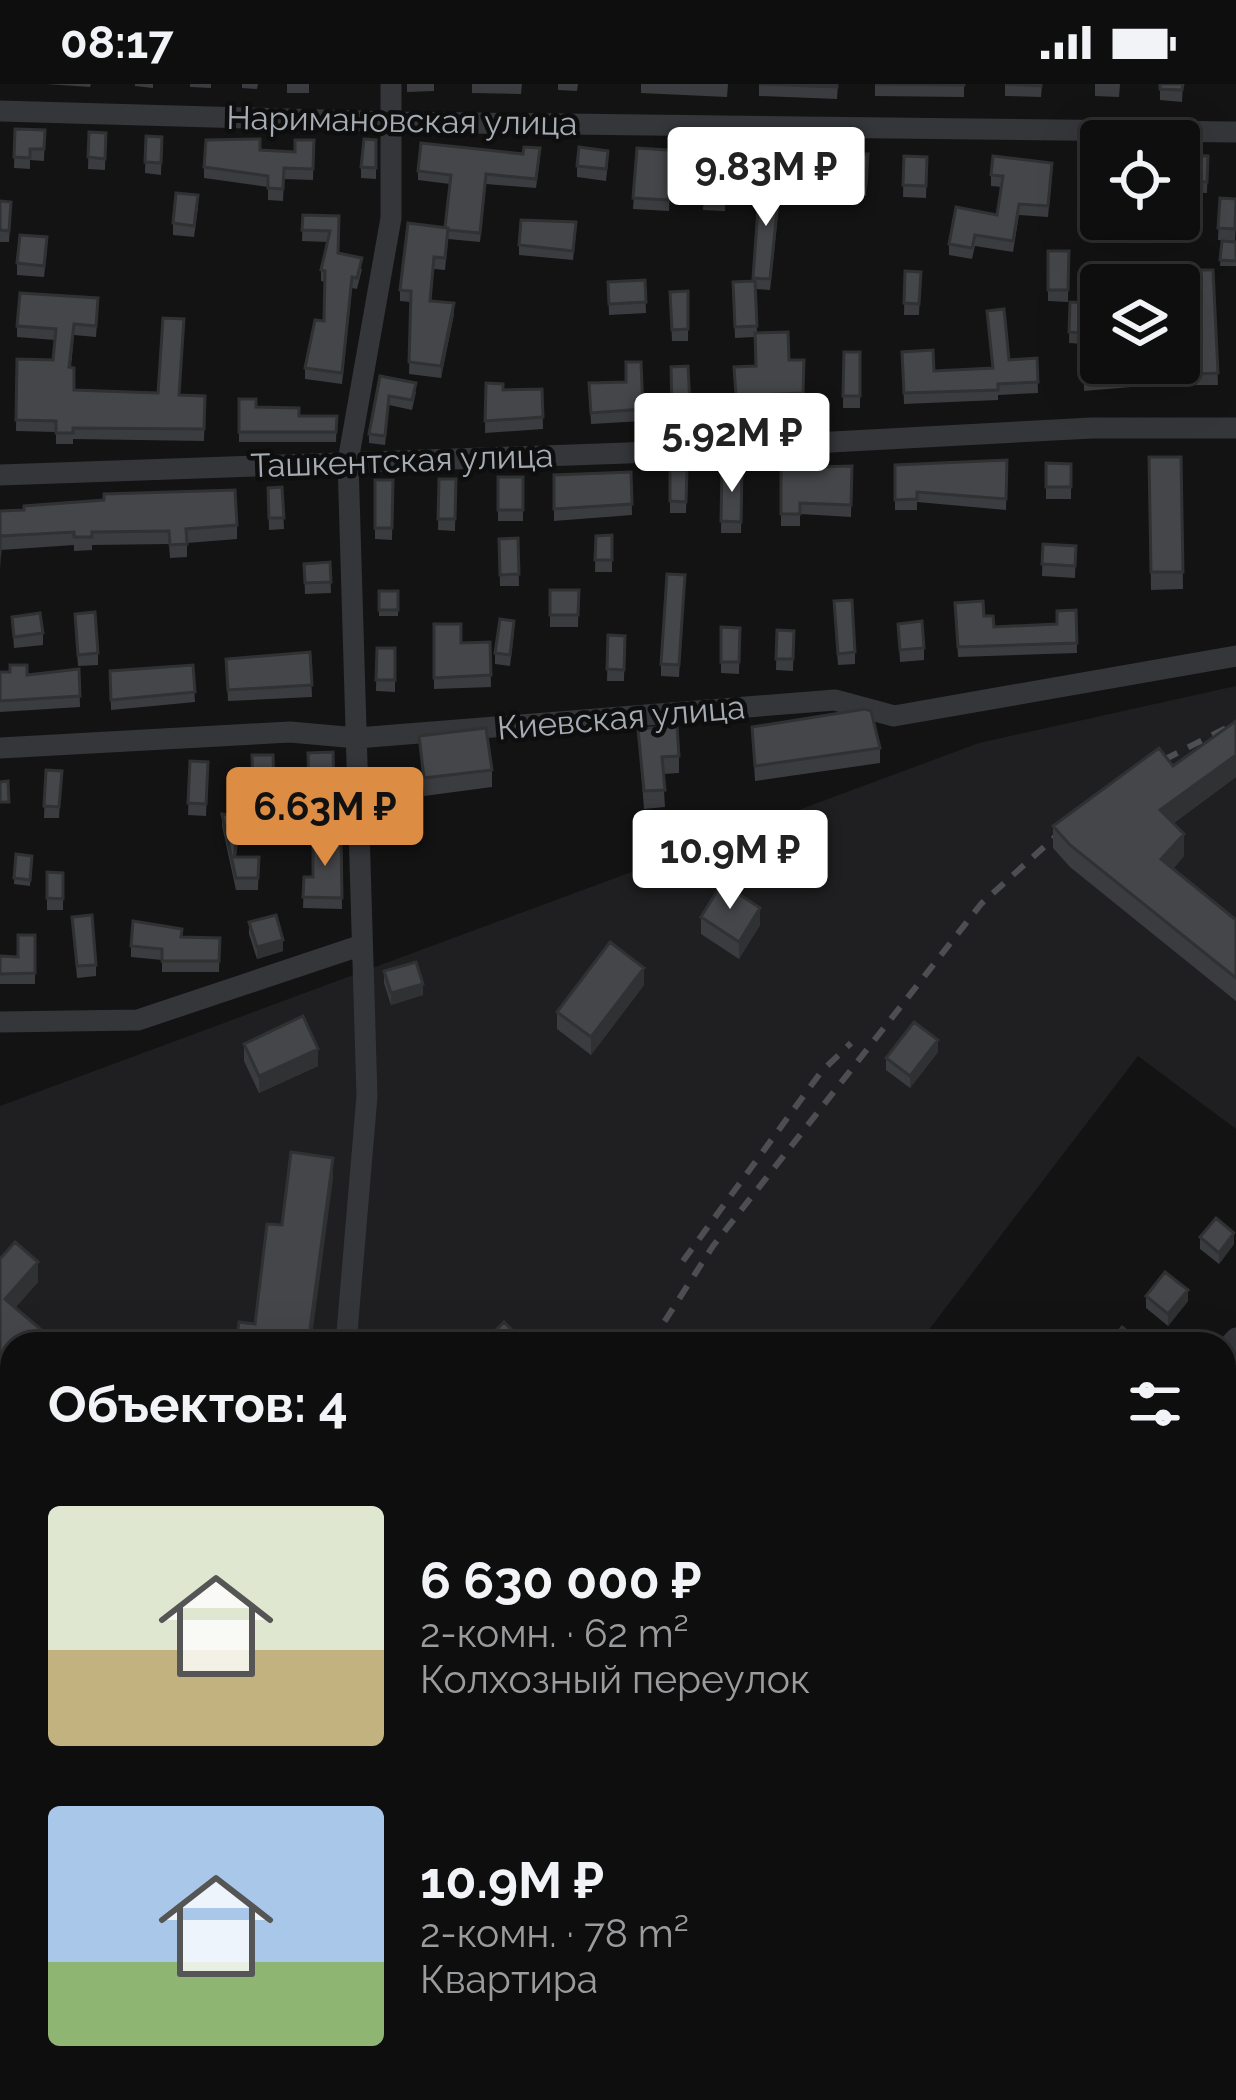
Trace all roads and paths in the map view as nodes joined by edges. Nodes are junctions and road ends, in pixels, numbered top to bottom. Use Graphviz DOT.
graph roads {
  1 [pos="391,84"];
  2 [pos="0,111"];
  3 [pos="392,122"];
  4 [pos="1236,132"];
  5 [pos="1236,428"];
  6 [pos="349,461"];
  7 [pos="0,475"];
  8 [pos="1236,656"];
  9 [pos="357,737"];
  10 [pos="0,748"];
  11 [pos="359,946"];
  12 [pos="0,1022"];
  13 [pos="347,1332"];
  1 -- 3 [label="street"];
  2 -- 3 [label="street, Наримановская улица"];
  3 -- 4 [label="street, Наримановская улица"];
  3 -- 6 [label="street"];
  5 -- 6 [label="street, Ташкентская улица"];
  6 -- 7 [label="street, Ташкентская улица"];
  6 -- 9 [label="street"];
  8 -- 9 [label="street, Киевская улица"];
  9 -- 10 [label="street, Киевская улица"];
  9 -- 11 [label="street"];
  11 -- 12 [label="street"];
  11 -- 13 [label="street"];
}
